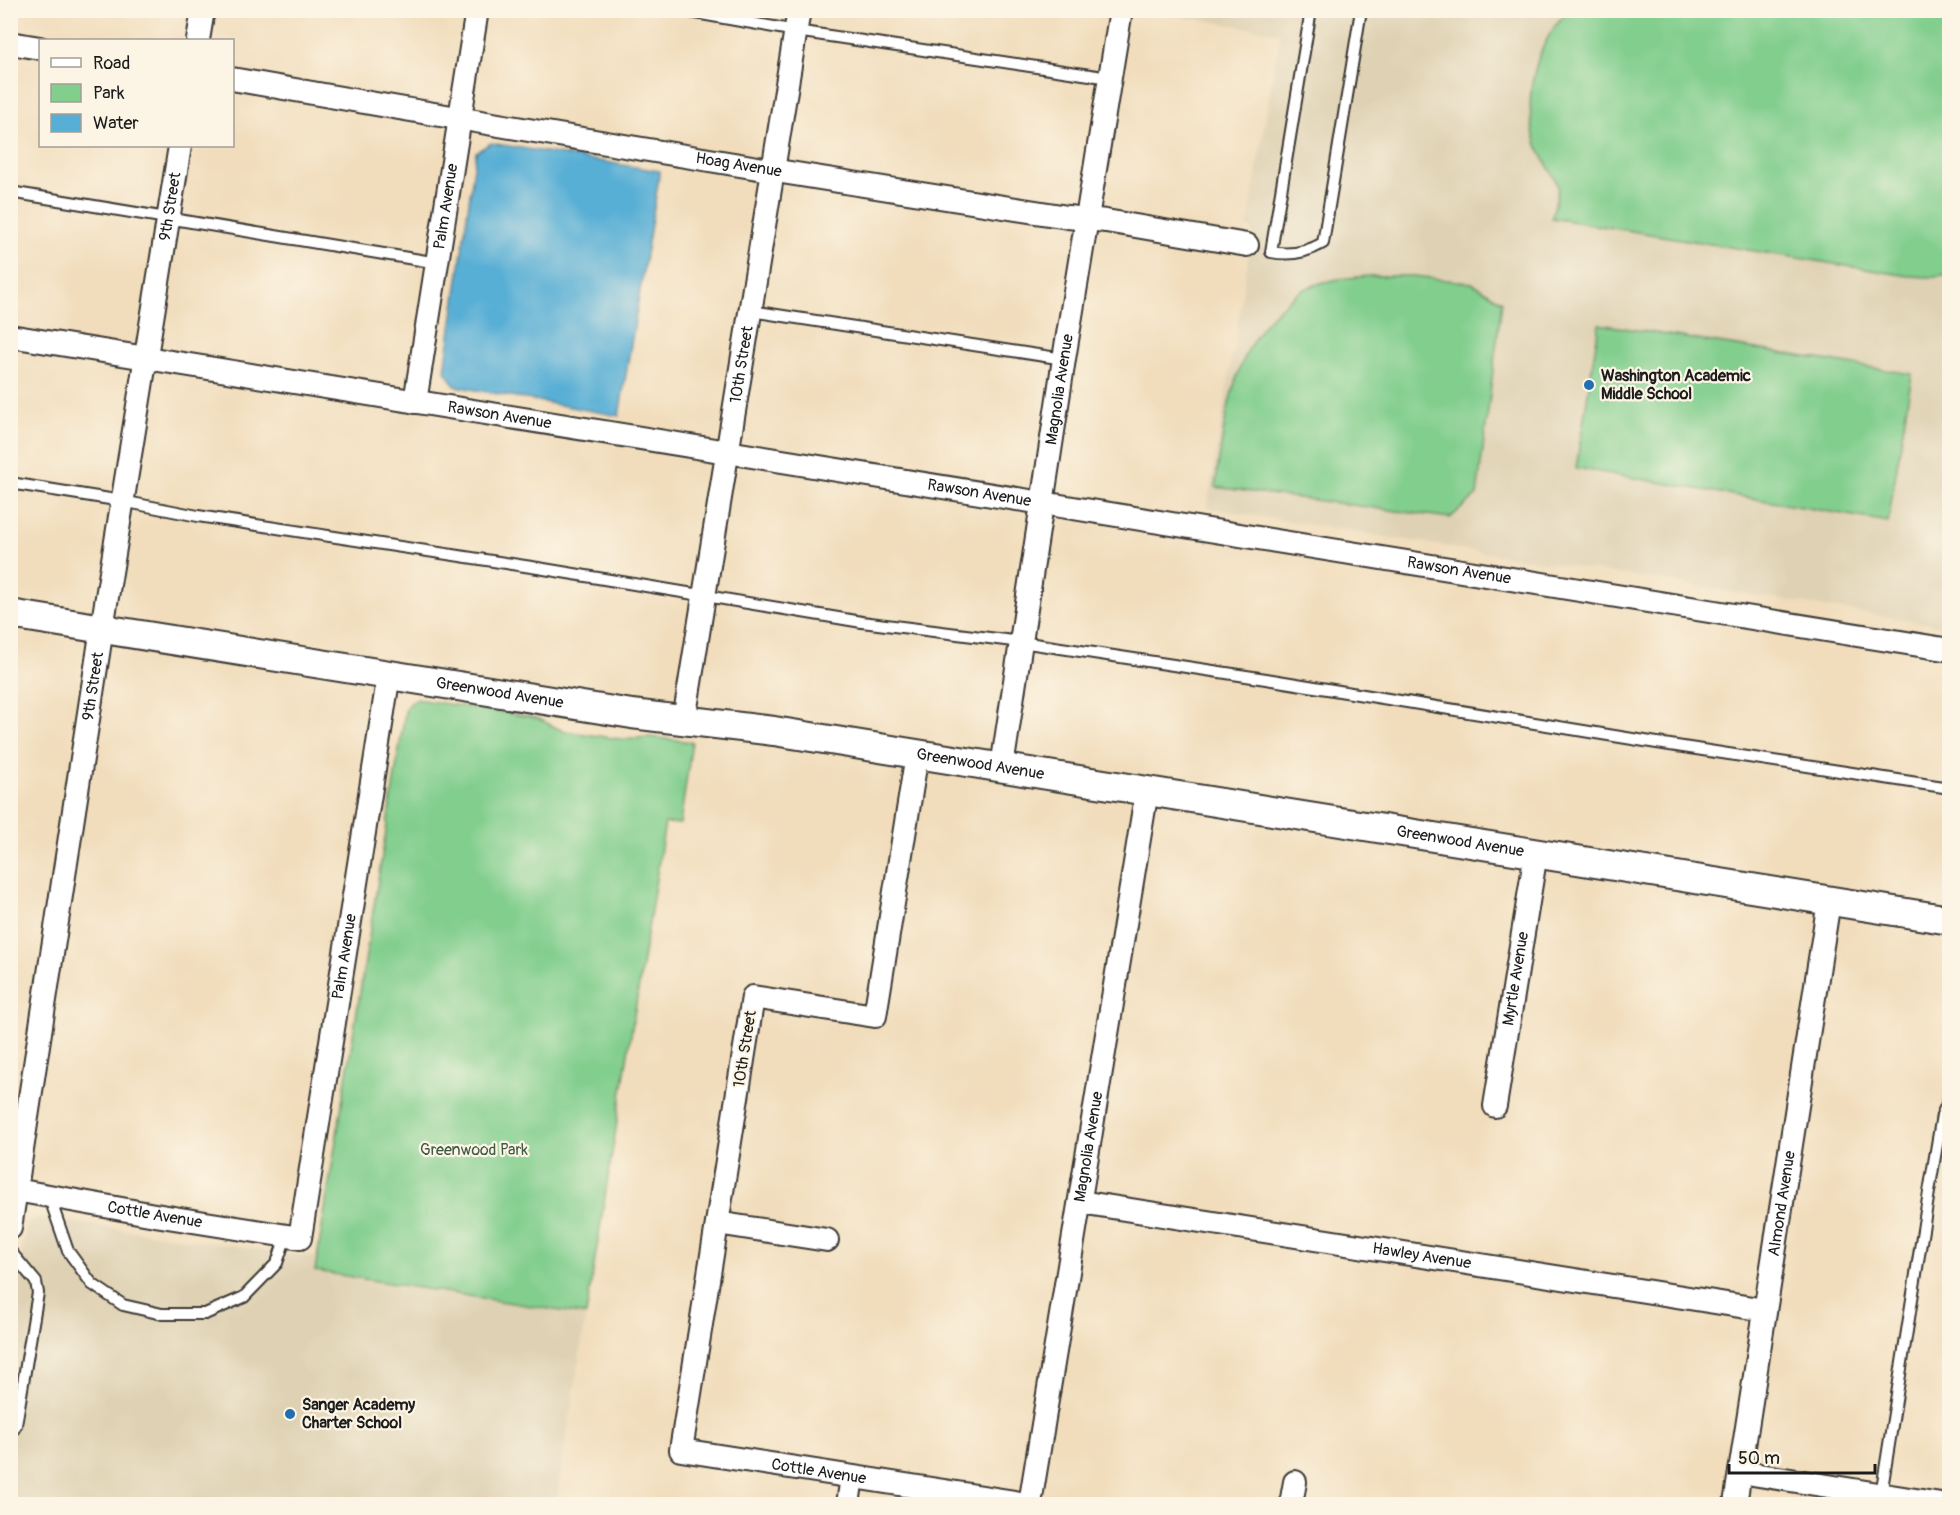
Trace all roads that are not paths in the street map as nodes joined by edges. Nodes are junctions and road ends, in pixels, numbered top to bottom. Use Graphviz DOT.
graph roads {
  1 [pos="203,10"];
  2 [pos="477,10"];
  3 [pos="679,10"];
  4 [pos="1121,10"];
  5 [pos="1311,10"];
  6 [pos="1361,10"];
  7 [pos="797,21"];
  8 [pos="198,39"];
  9 [pos="10,43"];
  10 [pos="39,48"];
  11 [pos="1110,78"];
  12 [pos="234,80"];
  13 [pos="460,120"];
  14 [pos="180,147"];
  15 [pos="774,171"];
  16 [pos="10,192"];
  17 [pos="168,218"];
  18 [pos="1088,219"];
  19 [pos="1259,248"];
  20 [pos="438,262"];
  21 [pos="751,311"];
  22 [pos="10,336"];
  23 [pos="145,358"];
  24 [pos="1064,359"];
  25 [pos="415,402"];
  26 [pos="728,452"];
  27 [pos="10,483"];
  28 [pos="122,501"];
  29 [pos="1042,502"];
  30 [pos="704,596"];
  31 [pos="10,614"];
  32 [pos="102,627"];
  33 [pos="1021,642"];
  34 [pos="1950,650"];
  35 [pos="389,674"];
  36 [pos="684,720"];
  37 [pos="917,754"];
  38 [pos="1002,767"];
  39 [pos="1950,788"];
  40 [pos="1147,790"];
  41 [pos="1536,853"];
  42 [pos="1829,900"];
  43 [pos="1950,920"];
  44 [pos="1950,1097"];
  45 [pos="1495,1106"];
  46 [pos="14,1189"];
  47 [pos="49,1196"];
  48 [pos="1080,1202"];
  49 [pos="717,1222"];
  50 [pos="10,1228"];
  51 [pos="293,1237"];
  52 [pos="827,1240"];
  53 [pos="10,1251"];
  54 [pos="1765,1310"];
  55 [pos="10,1436"];
  56 [pos="681,1450"];
  57 [pos="1740,1472"];
  58 [pos="852,1477"];
  59 [pos="1295,1482"];
  60 [pos="1881,1495"];
  61 [pos="848,1504"];
  62 [pos="1028,1504"];
  63 [pos="1292,1504"];
  64 [pos="1735,1504"];
  65 [pos="1941,1504"];
  1 -- 8 [label="street"];
  2 -- 13 [label="street, Palm Avenue"];
  3 -- 7 [label="lane"];
  4 -- 11 [label="street, Magnolia Avenue"];
  5 -- 19 [label="lane"];
  6 -- 19 [label="lane"];
  7 -- 11 [label="lane"];
  7 -- 15 [label="street, 10th Street"];
  9 -- 10 [label="street"];
  11 -- 18 [label="street, Magnolia Avenue"];
  12 -- 13 [label="street, Hoag Avenue"];
  13 -- 15 [label="street, Hoag Avenue"];
  13 -- 20 [label="street, Palm Avenue"];
  14 -- 17 [label="street, 9th Street"];
  15 -- 18 [label="street, Hoag Avenue"];
  15 -- 21 [label="street, 10th Street"];
  16 -- 17 [label="lane"];
  17 -- 20 [label="lane"];
  17 -- 23 [label="street, 9th Street"];
  18 -- 19 [label="street, Hoag Avenue"];
  18 -- 24 [label="street, Magnolia Avenue"];
  20 -- 25 [label="street, Palm Avenue"];
  21 -- 24 [label="lane"];
  21 -- 26 [label="street, 10th Street"];
  22 -- 23 [label="street, Rawson Avenue"];
  23 -- 25 [label="street, Rawson Avenue"];
  23 -- 28 [label="street, 9th Street"];
  24 -- 29 [label="street, Magnolia Avenue"];
  25 -- 26 [label="street, Rawson Avenue"];
  26 -- 29 [label="street, Rawson Avenue"];
  26 -- 30 [label="street, 10th Street"];
  27 -- 28 [label="lane"];
  28 -- 30 [label="lane"];
  28 -- 32 [label="street, 9th Street"];
  29 -- 33 [label="street, Magnolia Avenue"];
  29 -- 34 [label="street, Rawson Avenue"];
  30 -- 33 [label="lane"];
  30 -- 36 [label="street, 10th Street"];
  31 -- 32 [label="street, Greenwood Avenue"];
  32 -- 35 [label="street, Greenwood Avenue"];
  32 -- 46 [label="street, 9th Street"];
  33 -- 38 [label="street, Magnolia Avenue"];
  33 -- 39 [label="lane"];
  35 -- 36 [label="street, Greenwood Avenue"];
  35 -- 51 [label="street, Palm Avenue"];
  36 -- 37 [label="street, Greenwood Avenue"];
  37 -- 38 [label="street, Greenwood Avenue"];
  37 -- 49 [label="street, 10th Street"];
  38 -- 40 [label="street, Greenwood Avenue"];
  40 -- 41 [label="street, Greenwood Avenue"];
  40 -- 48 [label="street, Magnolia Avenue"];
  41 -- 42 [label="street, Greenwood Avenue"];
  41 -- 45 [label="street, Myrtle Avenue"];
  42 -- 43 [label="street, Greenwood Avenue"];
  42 -- 54 [label="street, Almond Avenue"];
  44 -- 60 [label="lane"];
  46 -- 47 [label="street, Cottle Avenue"];
  46 -- 50 [label="street, 9th Street"];
  47 -- 51 [label="street, Cottle Avenue"];
  47 -- 51 [label="lane"];
  48 -- 54 [label="street, Hawley Avenue"];
  48 -- 62 [label="street, Magnolia Avenue"];
  49 -- 52 [label="street"];
  49 -- 56 [label="street, 10th Street"];
  53 -- 55 [label="lane"];
  54 -- 57 [label="street, Almond Avenue"];
  56 -- 58 [label="street, Cottle Avenue"];
  57 -- 60 [label="street"];
  57 -- 64 [label="street, Almond Avenue"];
  58 -- 61 [label="street"];
  58 -- 62 [label="street, Cottle Avenue"];
  59 -- 63 [label="street"];
  60 -- 65 [label="street"];
}
